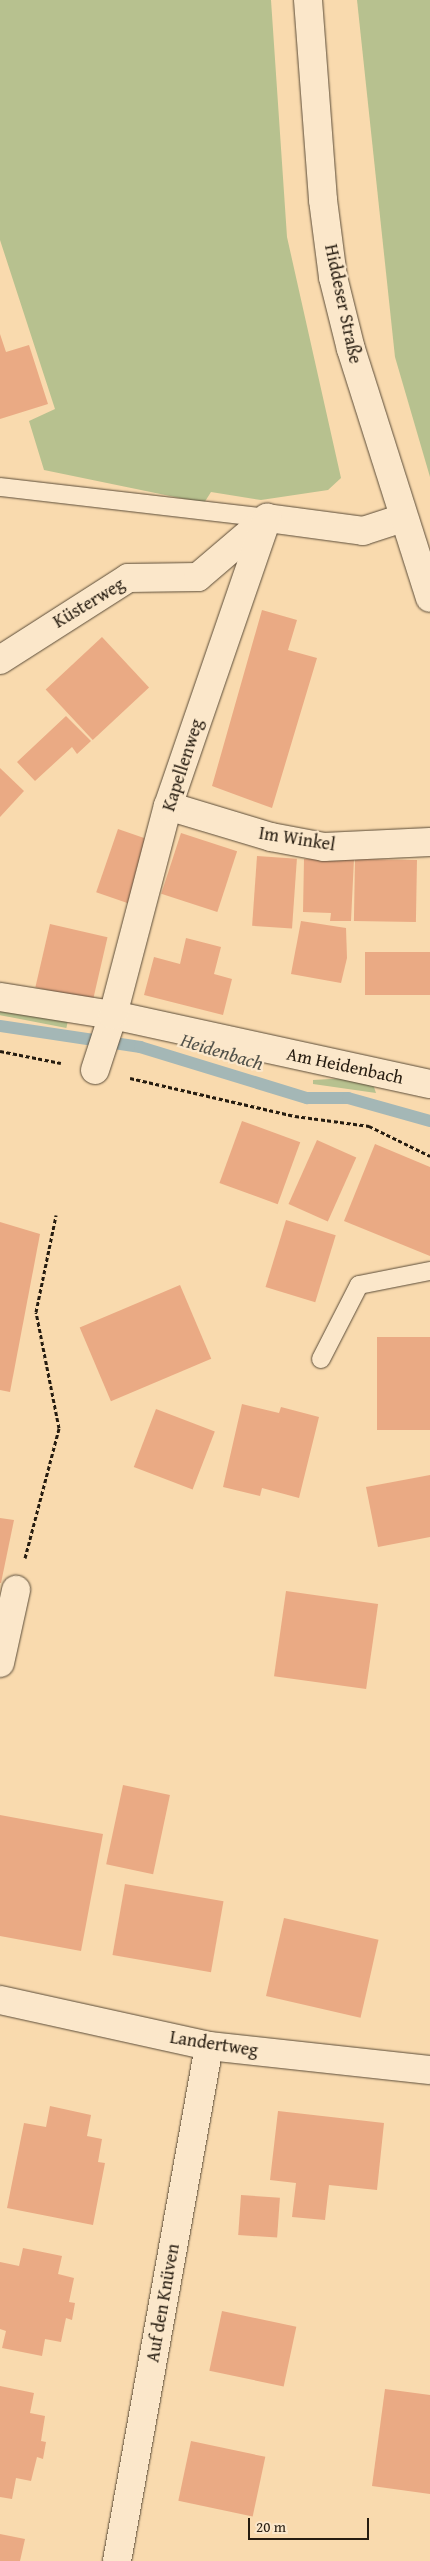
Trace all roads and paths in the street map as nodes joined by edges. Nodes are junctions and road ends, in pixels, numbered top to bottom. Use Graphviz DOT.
graph roads {
  1 [pos="308,0"];
  2 [pos="0,487"];
  3 [pos="267,518"];
  4 [pos="403,518"];
  5 [pos="430,598"];
  6 [pos="0,660"];
  7 [pos="168,806"];
  8 [pos="430,842"];
  9 [pos="0,997"];
  10 [pos="113,1015"];
  11 [pos="0,1051"];
  12 [pos="95,1070"];
  13 [pos="430,1084"];
  14 [pos="430,1156"];
  15 [pos="56,1215"];
  16 [pos="430,1271"];
  17 [pos="321,1360"];
  18 [pos="16,1590"];
  19 [pos="0,1663"];
  20 [pos="0,2000"];
  21 [pos="209,2046"];
  22 [pos="430,2070"];
  23 [pos="118,2561"];
  1 -- 4 [label="street, Hiddeser Straße"];
  2 -- 3 [label="lane"];
  3 -- 4 [label="street"];
  3 -- 6 [label="street, Küsterweg"];
  3 -- 7 [label="street, Kapellenweg"];
  4 -- 5 [label="street, Hiddeser Straße"];
  7 -- 8 [label="street, Im Winkel"];
  7 -- 10 [label="street, Kapellenweg"];
  9 -- 10 [label="street, Am Heidenbach"];
  10 -- 12 [label="street"];
  10 -- 13 [label="street, Am Heidenbach"];
  11 -- 12 [label="path"];
  12 -- 14 [label="path"];
  15 -- 18 [label="path"];
  16 -- 17 [label="lane"];
  18 -- 19 [label="street"];
  20 -- 21 [label="street, Landertweg"];
  21 -- 22 [label="street, Landertweg"];
  21 -- 23 [label="street, Auf den Knüven"];
}
